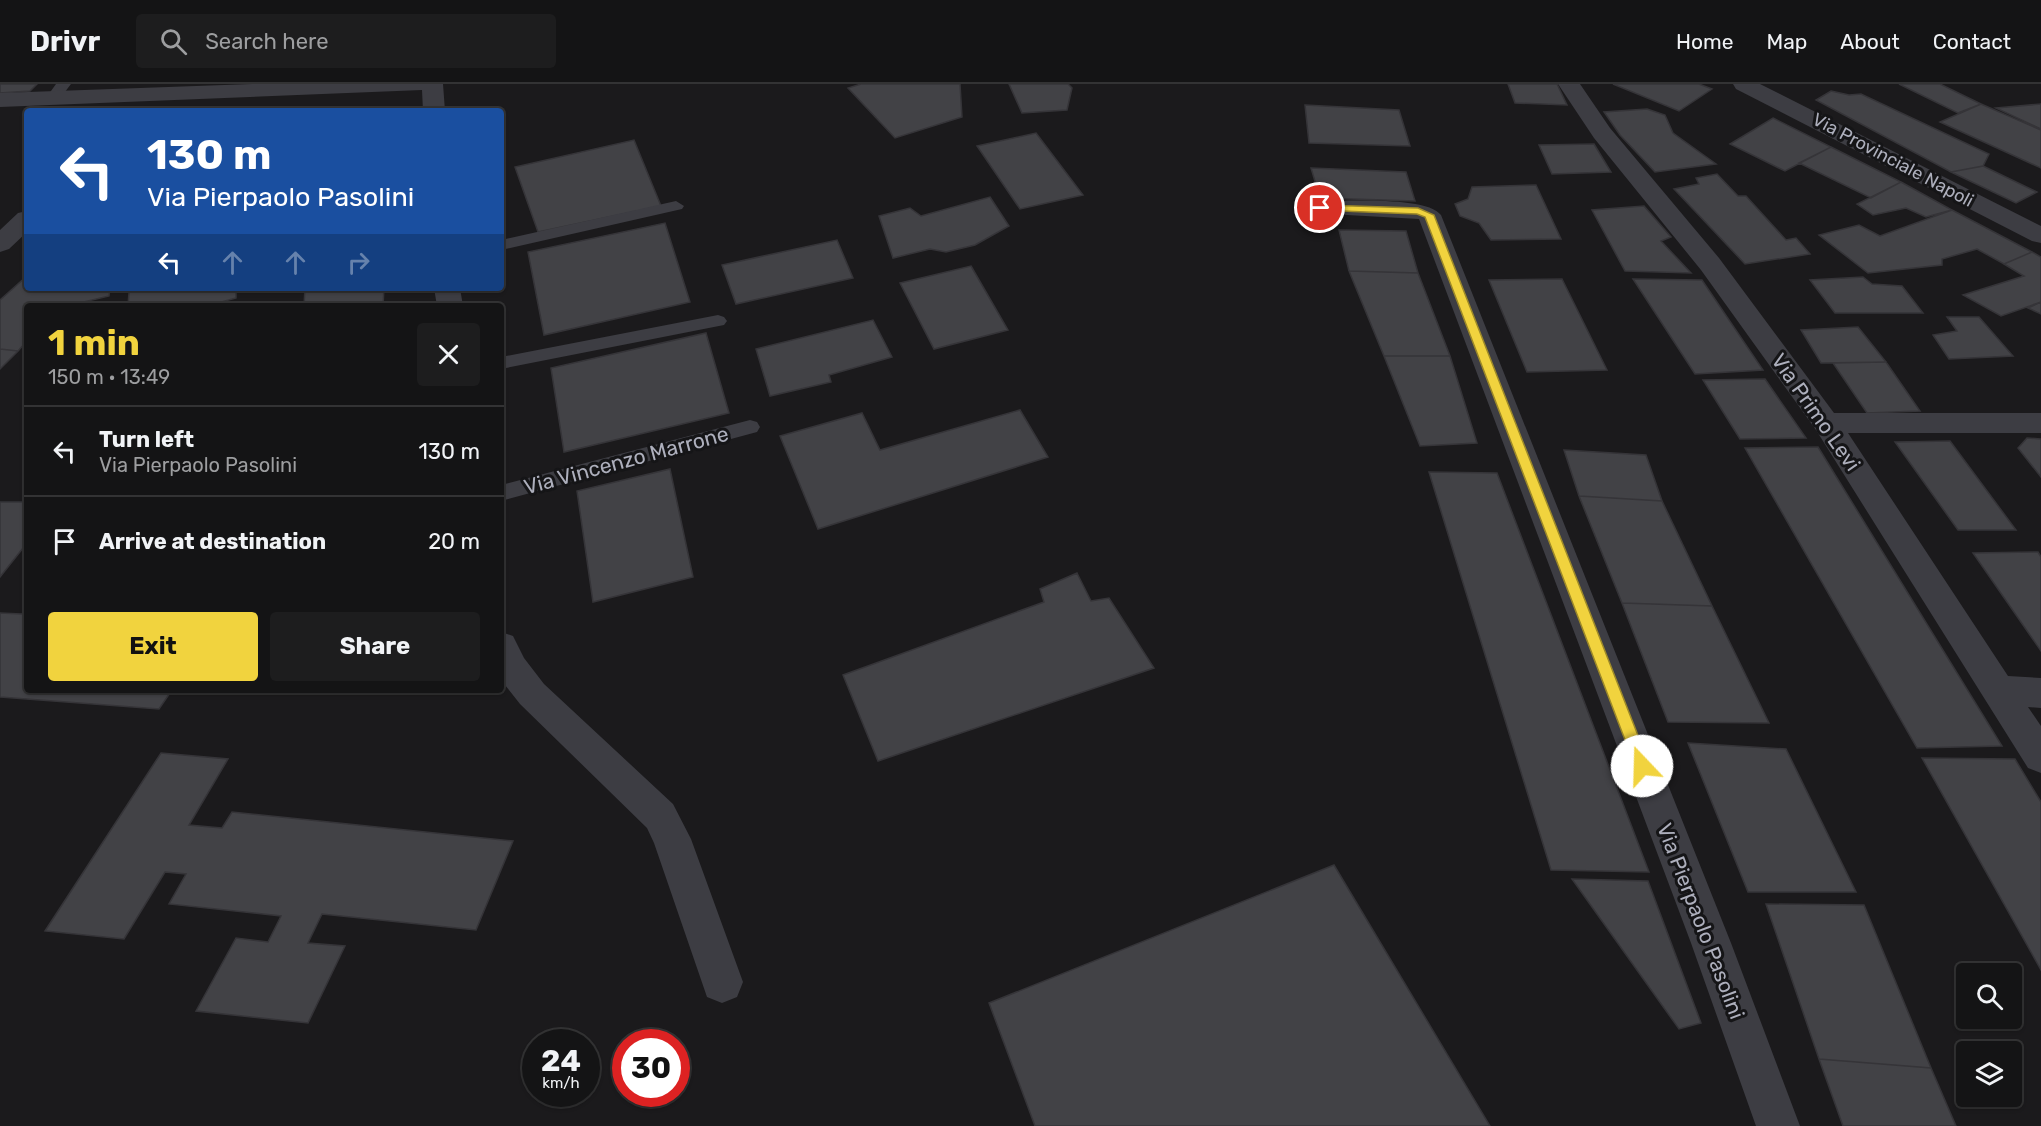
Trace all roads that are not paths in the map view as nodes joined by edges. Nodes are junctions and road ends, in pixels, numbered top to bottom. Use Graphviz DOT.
graph roads {
  1 [pos="422,84"];
  2 [pos="432,84"];
  3 [pos="1569,84"];
  4 [pos="1744,84"];
  5 [pos="391,85"];
  6 [pos="59,91"];
  7 [pos="158,95"];
  8 [pos="0,100"];
  9 [pos="144,108"];
  10 [pos="434,108"];
  11 [pos="675,206"];
  12 [pos="1320,208"];
  13 [pos="24,221"];
  14 [pos="2041,236"];
  15 [pos="0,244"];
  16 [pos="504,244"];
  17 [pos="718,321"];
  18 [pos="504,362"];
  19 [pos="1826,423"];
  20 [pos="2041,423"];
  21 [pos="750,427"];
  22 [pos="504,492"];
  23 [pos="504,652"];
  24 [pos="2000,690"];
  25 [pos="2041,693"];
  26 [pos="2041,757"];
  27 [pos="722,982"];
  28 [pos="1778,1126"];
  1 -- 5 [label="street"];
  2 -- 10 [label="street"];
  3 -- 19 [label="street, Via Primo Levi"];
  4 -- 14 [label="street, Via Provinciale Napoli"];
  5 -- 7 [label="street"];
  6 -- 7 [label="street"];
  6 -- 8 [label="street"];
  7 -- 9 [label="street"];
  11 -- 16 [label="lane"];
  12 -- 28 [label="street, Via Pierpaolo Pasolini"];
  13 -- 15 [label="street"];
  17 -- 18 [label="lane"];
  19 -- 20 [label="street"];
  19 -- 24 [label="street, Via Primo Levi"];
  21 -- 22 [label="lane, Via Vincenzo Marrone"];
  23 -- 27 [label="street"];
  24 -- 25 [label="street"];
  24 -- 26 [label="street, Via Primo Levi"];
}
